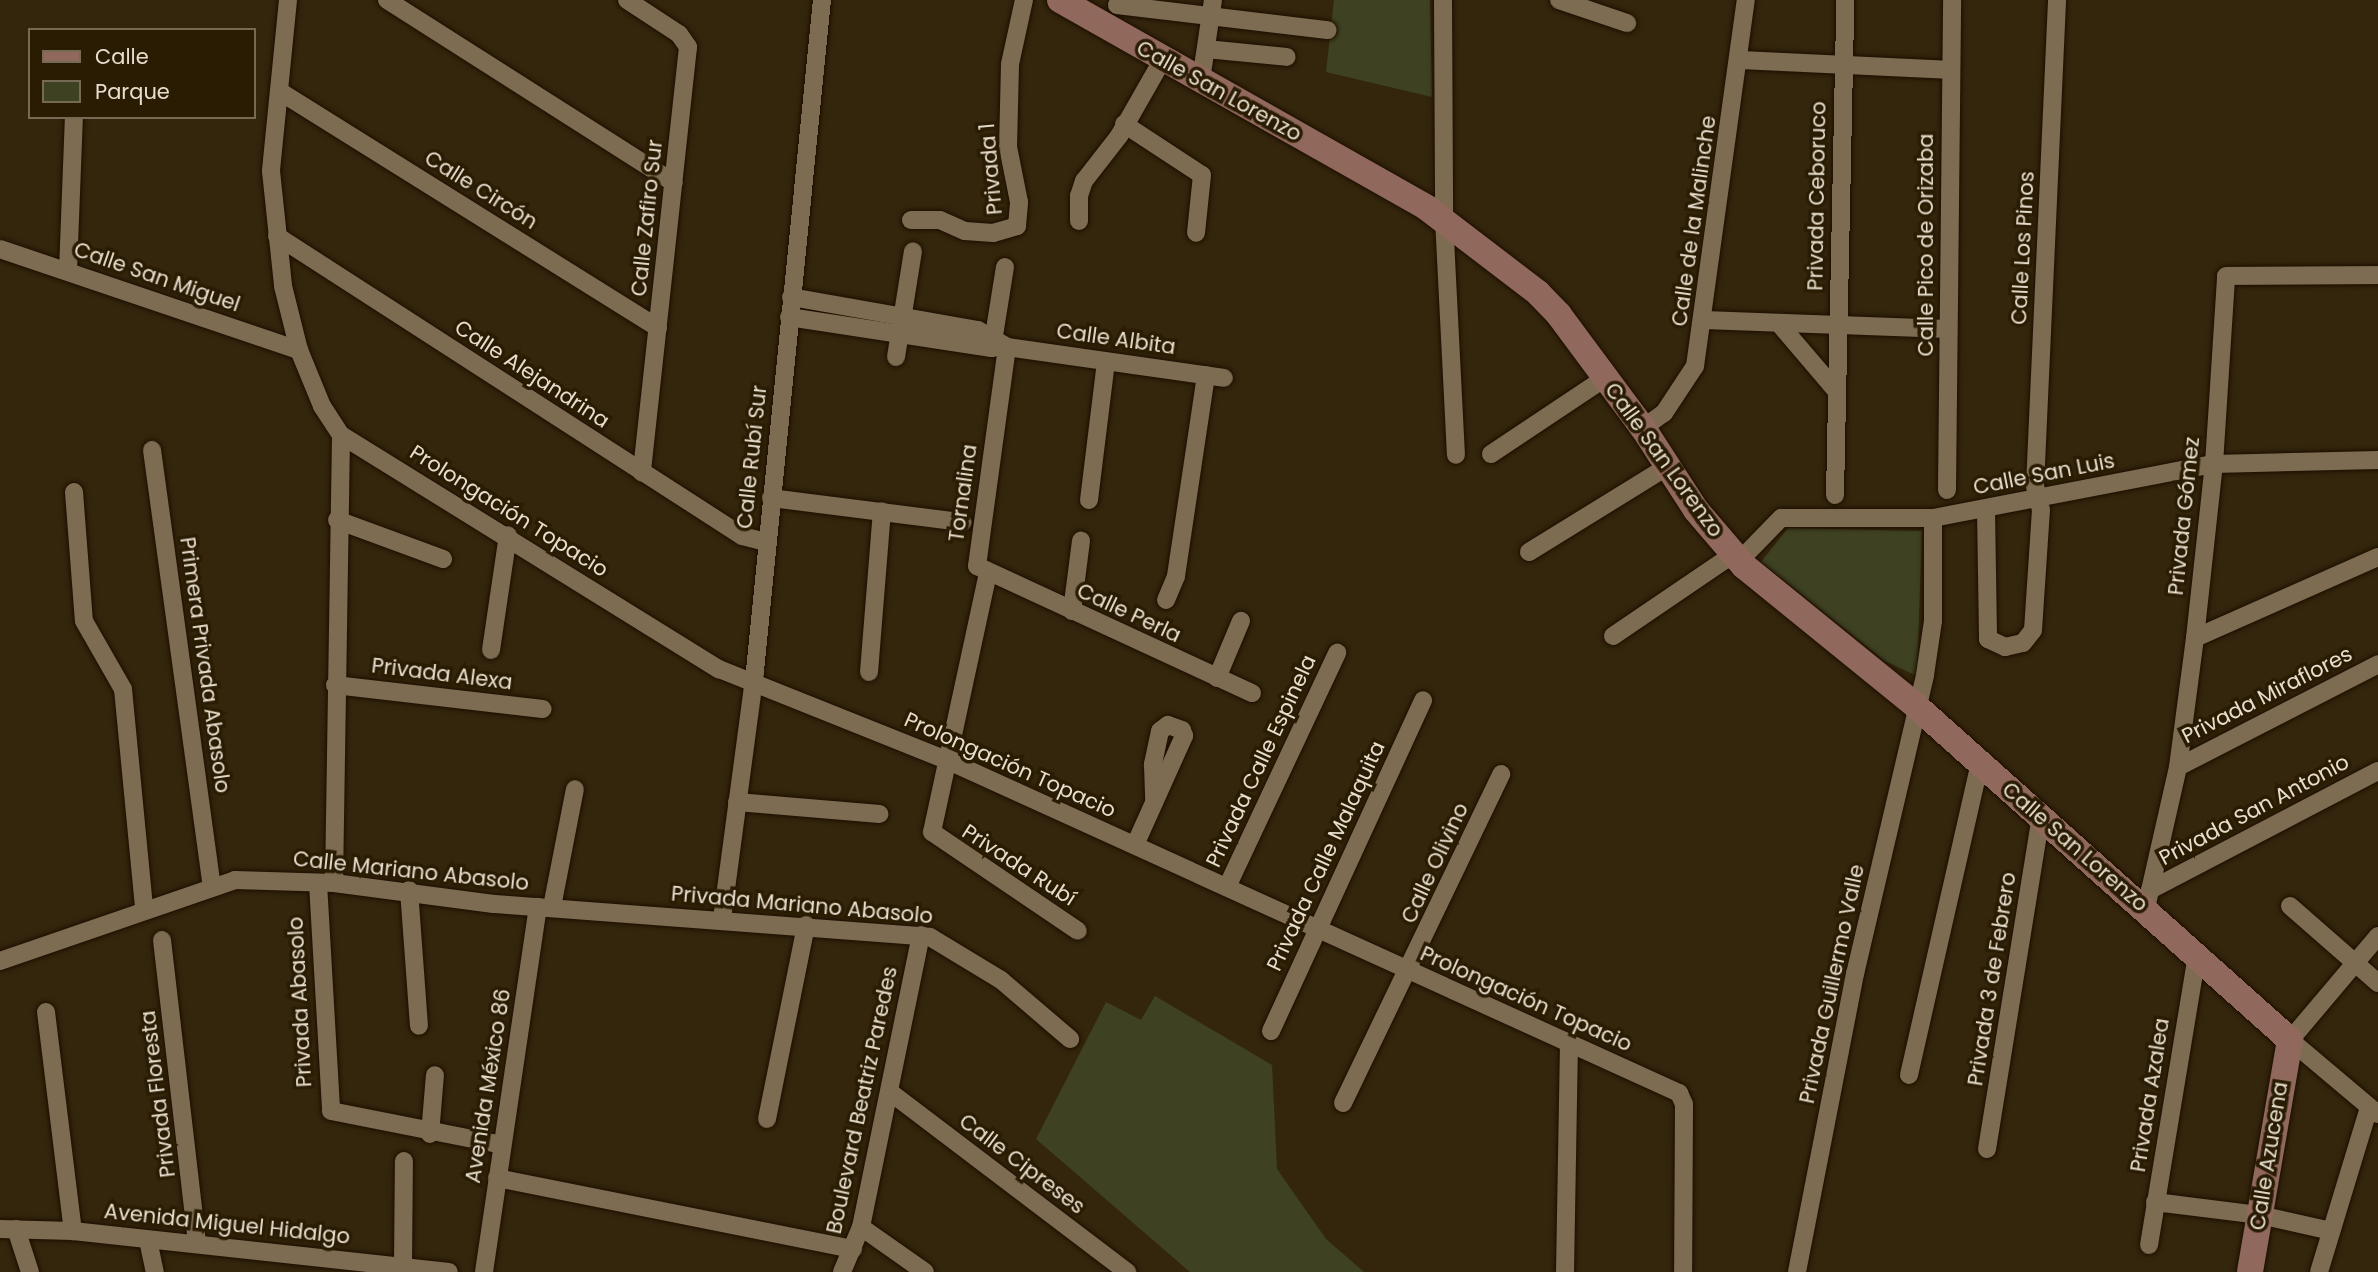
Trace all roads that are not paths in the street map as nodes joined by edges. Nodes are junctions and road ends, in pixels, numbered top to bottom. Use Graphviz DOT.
graph roads {
  1 [pos="288,0"];
  2 [pos="387,0"];
  3 [pos="627,0"];
  4 [pos="822,0"];
  5 [pos="1024,0"];
  6 [pos="1060,0"];
  7 [pos="1443,0"];
  8 [pos="1559,0"];
  9 [pos="1746,0"];
  10 [pos="1845,0"];
  11 [pos="1952,0"];
  12 [pos="2057,0"];
  13 [pos="1117,5"];
  14 [pos="1212,7"];
  15 [pos="1094,10"];
  16 [pos="1628,23"];
  17 [pos="1328,30"];
  18 [pos="1206,49"];
  19 [pos="1287,57"];
  20 [pos="1163,60"];
  21 [pos="1739,60"];
  22 [pos="1843,65"];
  23 [pos="1949,70"];
  24 [pos="1201,80"];
  25 [pos="279,91"];
  26 [pos="74,119"];
  27 [pos="1124,124"];
  28 [pos="674,183"];
  29 [pos="1444,219"];
  30 [pos="911,220"];
  31 [pos="1079,221"];
  32 [pos="1196,233"];
  33 [pos="277,236"];
  34 [pos="0,249"];
  35 [pos="913,251"];
  36 [pos="1005,267"];
  37 [pos="68,271"];
  38 [pos="2378,275"];
  39 [pos="791,297"];
  40 [pos="903,315"];
  41 [pos="789,317"];
  42 [pos="1704,320"];
  43 [pos="1781,326"];
  44 [pos="1836,327"];
  45 [pos="658,328"];
  46 [pos="1948,328"];
  47 [pos="900,333"];
  48 [pos="999,345"];
  49 [pos="299,350"];
  50 [pos="896,357"];
  51 [pos="1106,362"];
  52 [pos="1605,378"];
  53 [pos="1833,388"];
  54 [pos="1643,428"];
  55 [pos="341,435"];
  56 [pos="152,450"];
  57 [pos="1492,454"];
  58 [pos="1456,455"];
  59 [pos="2378,460"];
  60 [pos="2214,464"];
  61 [pos="1668,466"];
  62 [pos="642,473"];
  63 [pos="1947,490"];
  64 [pos="74,492"];
  65 [pos="1835,495"];
  66 [pos="771,498"];
  67 [pos="2037,498"];
  68 [pos="1088,500"];
  69 [pos="1986,509"];
  70 [pos="882,512"];
  71 [pos="1933,517"];
  72 [pos="337,520"];
  73 [pos="962,522"];
  74 [pos="508,535"];
  75 [pos="1081,541"];
  76 [pos="766,542"];
  77 [pos="1529,552"];
  78 [pos="1736,557"];
  79 [pos="2378,557"];
  80 [pos="443,559"];
  81 [pos="988,573"];
  82 [pos="1166,600"];
  83 [pos="1072,611"];
  84 [pos="1241,621"];
  85 [pos="1613,636"];
  86 [pos="2195,638"];
  87 [pos="491,650"];
  88 [pos="1337,653"];
  89 [pos="2378,664"];
  90 [pos="869,672"];
  91 [pos="1217,678"];
  92 [pos="753,681"];
  93 [pos="335,685"];
  94 [pos="1252,693"];
  95 [pos="1423,700"];
  96 [pos="1916,706"];
  97 [pos="543,709"];
  98 [pos="951,762"];
  99 [pos="1980,763"];
  100 [pos="2178,767"];
  101 [pos="2378,771"];
  102 [pos="1501,774"];
  103 [pos="575,789"];
  104 [pos="737,802"];
  105 [pos="1154,802"];
  106 [pos="879,814"];
  107 [pos="2041,817"];
  108 [pos="1135,845"];
  109 [pos="326,883"];
  110 [pos="212,886"];
  111 [pos="1227,887"];
  112 [pos="409,890"];
  113 [pos="2148,899"];
  114 [pos="2290,906"];
  115 [pos="545,907"];
  116 [pos="144,909"];
  117 [pos="722,919"];
  118 [pos="806,925"];
  119 [pos="1320,929"];
  120 [pos="1078,931"];
  121 [pos="921,935"];
  122 [pos="2378,936"];
  123 [pos="162,940"];
  124 [pos="2197,954"];
  125 [pos="0,961"];
  126 [pos="2353,962"];
  127 [pos="1409,971"];
  128 [pos="2378,983"];
  129 [pos="46,1012"];
  130 [pos="419,1026"];
  131 [pos="1270,1031"];
  132 [pos="1070,1039"];
  133 [pos="2290,1040"];
  134 [pos="1569,1042"];
  135 [pos="435,1075"];
  136 [pos="1909,1075"];
  137 [pos="890,1092"];
  138 [pos="1343,1103"];
  139 [pos="2373,1110"];
  140 [pos="767,1119"];
  141 [pos="430,1134"];
  142 [pos="502,1145"];
  143 [pos="1987,1149"];
  144 [pos="404,1161"];
  145 [pos="497,1178"];
  146 [pos="2155,1202"];
  147 [pos="2260,1215"];
  148 [pos="861,1227"];
  149 [pos="8,1229"];
  150 [pos="73,1231"];
  151 [pos="2331,1231"];
  152 [pos="148,1240"];
  153 [pos="197,1243"];
  154 [pos="2149,1245"];
  155 [pos="853,1249"];
  156 [pos="301,1264"];
  157 [pos="403,1266"];
  158 [pos="30,1272"];
  159 [pos="155,1272"];
  160 [pos="449,1272"];
  161 [pos="484,1272"];
  162 [pos="842,1272"];
  163 [pos="925,1272"];
  164 [pos="1127,1272"];
  165 [pos="1565,1272"];
  166 [pos="1683,1272"];
  167 [pos="1797,1272"];
  168 [pos="2250,1272"];
  169 [pos="2319,1272"];
  1 -- 25 [label="street, Prolongación Topacio"];
  2 -- 28 [label="street"];
  3 -- 28 [label="street, Calle Zafiro Sur"];
  4 -- 39 [label="street, Calle Rubí Sur"];
  5 -- 30 [label="street, Privada 1"];
  6 -- 15 [label="street, Calle San Lorenzo"];
  7 -- 29 [label="street"];
  8 -- 16 [label="street"];
  9 -- 21 [label="street, Calle de la Malinche"];
  10 -- 22 [label="street, Privada Ceboruco"];
  11 -- 23 [label="street, Calle Pico de Orizaba"];
  12 -- 67 [label="street, Calle Los Pinos"];
  13 -- 14 [label="street"];
  14 -- 17 [label="street"];
  14 -- 18 [label="street"];
  15 -- 20 [label="street, Calle San Lorenzo"];
  18 -- 19 [label="street"];
  18 -- 24 [label="street"];
  20 -- 24 [label="street, Calle San Lorenzo"];
  20 -- 27 [label="street"];
  21 -- 22 [label="street"];
  21 -- 42 [label="street, Calle de la Malinche"];
  22 -- 23 [label="street"];
  22 -- 44 [label="street, Privada Ceboruco"];
  23 -- 46 [label="street, Calle Pico de Orizaba"];
  24 -- 29 [label="street, Calle San Lorenzo"];
  25 -- 33 [label="street, Prolongación Topacio"];
  25 -- 45 [label="street, Calle Circón"];
  26 -- 37 [label="street"];
  27 -- 31 [label="street"];
  27 -- 32 [label="street"];
  28 -- 45 [label="street, Calle Zafiro Sur"];
  29 -- 52 [label="street, Calle San Lorenzo"];
  29 -- 58 [label="street"];
  33 -- 49 [label="street, Prolongación Topacio"];
  33 -- 62 [label="street, Calle Alejandrina"];
  34 -- 37 [label="street, Calle San Miguel"];
  35 -- 40 [label="street"];
  36 -- 48 [label="street, Tornalina"];
  37 -- 49 [label="street, Calle San Miguel"];
  38 -- 60 [label="street, Privada Gómez"];
  39 -- 40 [label="street, Calle Albita"];
  39 -- 41 [label="street, Calle Rubí Sur"];
  40 -- 47 [label="street"];
  40 -- 48 [label="street, Calle Albita"];
  41 -- 47 [label="street, Calle Albita"];
  41 -- 66 [label="street, Calle Rubí Sur"];
  42 -- 43 [label="street"];
  42 -- 54 [label="street, Calle de la Malinche"];
  43 -- 44 [label="street"];
  43 -- 53 [label="street"];
  44 -- 46 [label="street"];
  44 -- 53 [label="street, Privada Ceboruco"];
  45 -- 62 [label="street, Calle Zafiro Sur"];
  46 -- 63 [label="street, Calle Pico de Orizaba"];
  47 -- 48 [label="street, Calle Albita"];
  47 -- 50 [label="street"];
  48 -- 51 [label="street, Calle Albita"];
  48 -- 81 [label="street, Tornalina"];
  49 -- 55 [label="street, Prolongación Topacio"];
  51 -- 68 [label="street"];
  51 -- 82 [label="street, Calle Albita"];
  52 -- 54 [label="street, Calle San Lorenzo"];
  52 -- 57 [label="street"];
  53 -- 65 [label="street, Privada Ceboruco"];
  54 -- 61 [label="street, Calle San Lorenzo"];
  55 -- 72 [label="street"];
  55 -- 74 [label="street, Prolongación Topacio"];
  56 -- 110 [label="street, Primera Privada Abasolo"];
  59 -- 60 [label="street, Calle San Luis"];
  60 -- 67 [label="street, Calle San Luis"];
  60 -- 86 [label="street, Privada Gómez"];
  61 -- 77 [label="street"];
  61 -- 78 [label="street, Calle San Lorenzo"];
  62 -- 76 [label="street, Calle Alejandrina"];
  64 -- 116 [label="street"];
  66 -- 70 [label="street"];
  66 -- 76 [label="street, Calle Rubí Sur"];
  67 -- 69 [label="street, Calle San Luis"];
  67 -- 69 [label="street, Calle Los Pinos"];
  69 -- 71 [label="street, Calle San Luis"];
  70 -- 73 [label="street"];
  70 -- 90 [label="street"];
  71 -- 78 [label="street, Calle San Luis"];
  71 -- 96 [label="street, Privada Guillermo Valle"];
  72 -- 80 [label="street"];
  72 -- 93 [label="street"];
  74 -- 87 [label="street"];
  74 -- 92 [label="street, Prolongación Topacio"];
  75 -- 83 [label="street"];
  76 -- 92 [label="street, Calle Rubí Sur"];
  78 -- 85 [label="street, Calle San Luis"];
  78 -- 96 [label="street, Calle San Lorenzo"];
  79 -- 86 [label="street"];
  81 -- 83 [label="street, Calle Perla"];
  81 -- 98 [label="street"];
  83 -- 91 [label="street, Calle Perla"];
  84 -- 91 [label="street"];
  86 -- 100 [label="street, Privada Gómez"];
  88 -- 111 [label="street, Privada Calle Espinela"];
  89 -- 100 [label="street, Privada Miraflores"];
  91 -- 94 [label="street, Calle Perla"];
  92 -- 98 [label="street, Prolongación Topacio"];
  92 -- 104 [label="street, Calle Rubí Sur"];
  93 -- 97 [label="street, Privada Alexa"];
  93 -- 109 [label="street"];
  95 -- 119 [label="street, Privada Calle Malaquita"];
  96 -- 99 [label="street, Calle San Lorenzo"];
  96 -- 167 [label="street, Privada Guillermo Valle"];
  98 -- 108 [label="street, Prolongación Topacio"];
  98 -- 120 [label="street, Privada Rubí"];
  99 -- 107 [label="street, Calle San Lorenzo"];
  99 -- 136 [label="street"];
  100 -- 113 [label="street, Privada Gómez"];
  101 -- 113 [label="street, Privada San Antonio"];
  102 -- 127 [label="street, Calle Olivino"];
  103 -- 115 [label="street"];
  104 -- 106 [label="street"];
  104 -- 117 [label="street, Calle Rubí Sur"];
  105 -- 108 [label="street"];
  107 -- 113 [label="street, Calle San Lorenzo"];
  107 -- 143 [label="street, Privada 3 de Febrero"];
  108 -- 111 [label="street, Prolongación Topacio"];
  109 -- 110 [label="street, Calle Mariano Abasolo"];
  109 -- 112 [label="street, Calle Mariano Abasolo"];
  109 -- 141 [label="street, Privada Abasolo"];
  110 -- 116 [label="street, Calle Mariano Abasolo"];
  111 -- 119 [label="street, Prolongación Topacio"];
  112 -- 115 [label="street, Calle Mariano Abasolo"];
  112 -- 130 [label="street"];
  113 -- 124 [label="street, Calle San Lorenzo"];
  114 -- 126 [label="street"];
  115 -- 117 [label="street, Privada Mariano Abasolo"];
  115 -- 142 [label="street, Avenida México 86"];
  116 -- 125 [label="street, Calle Mariano Abasolo"];
  117 -- 118 [label="street, Privada Mariano Abasolo"];
  118 -- 121 [label="street, Privada Mariano Abasolo"];
  118 -- 140 [label="street"];
  119 -- 127 [label="street, Prolongación Topacio"];
  119 -- 131 [label="street, Privada Calle Malaquita"];
  121 -- 132 [label="street, Privada Mariano Abasolo"];
  121 -- 137 [label="street, Boulevard Beatriz Paredes"];
  122 -- 126 [label="street"];
  123 -- 153 [label="street, Privada Floresta"];
  124 -- 133 [label="street, Calle San Lorenzo"];
  124 -- 146 [label="street, Privada Azalea"];
  126 -- 128 [label="street"];
  126 -- 133 [label="street"];
  127 -- 134 [label="street, Prolongación Topacio"];
  127 -- 138 [label="street, Calle Olivino"];
  129 -- 150 [label="street"];
  133 -- 139 [label="street"];
  133 -- 147 [label="street, Calle Azucena"];
  134 -- 165 [label="street"];
  134 -- 166 [label="street, Prolongación Topacio"];
  135 -- 141 [label="street"];
  137 -- 148 [label="street, Boulevard Beatriz Paredes"];
  137 -- 164 [label="street, Calle Cipreses"];
  139 -- 151 [label="street"];
  141 -- 142 [label="street, Privada Abasolo"];
  142 -- 145 [label="street, Avenida México 86"];
  144 -- 157 [label="street"];
  145 -- 155 [label="street"];
  145 -- 161 [label="street, Avenida México 86"];
  146 -- 147 [label="street"];
  146 -- 154 [label="street, Privada Azalea"];
  147 -- 151 [label="street"];
  147 -- 168 [label="street, Calle Azucena"];
  148 -- 155 [label="street, Boulevard Beatriz Paredes"];
  148 -- 163 [label="street"];
  149 -- 150 [label="street, Avenida Miguel Hidalgo"];
  149 -- 158 [label="street"];
  150 -- 152 [label="street, Avenida Miguel Hidalgo"];
  151 -- 169 [label="street"];
  152 -- 153 [label="street, Avenida Miguel Hidalgo"];
  152 -- 159 [label="street"];
  153 -- 156 [label="street, Avenida Miguel Hidalgo"];
  155 -- 162 [label="street, Boulevard Beatriz Paredes"];
  156 -- 157 [label="street, Avenida Miguel Hidalgo"];
  157 -- 160 [label="street, Avenida Miguel Hidalgo"];
}
